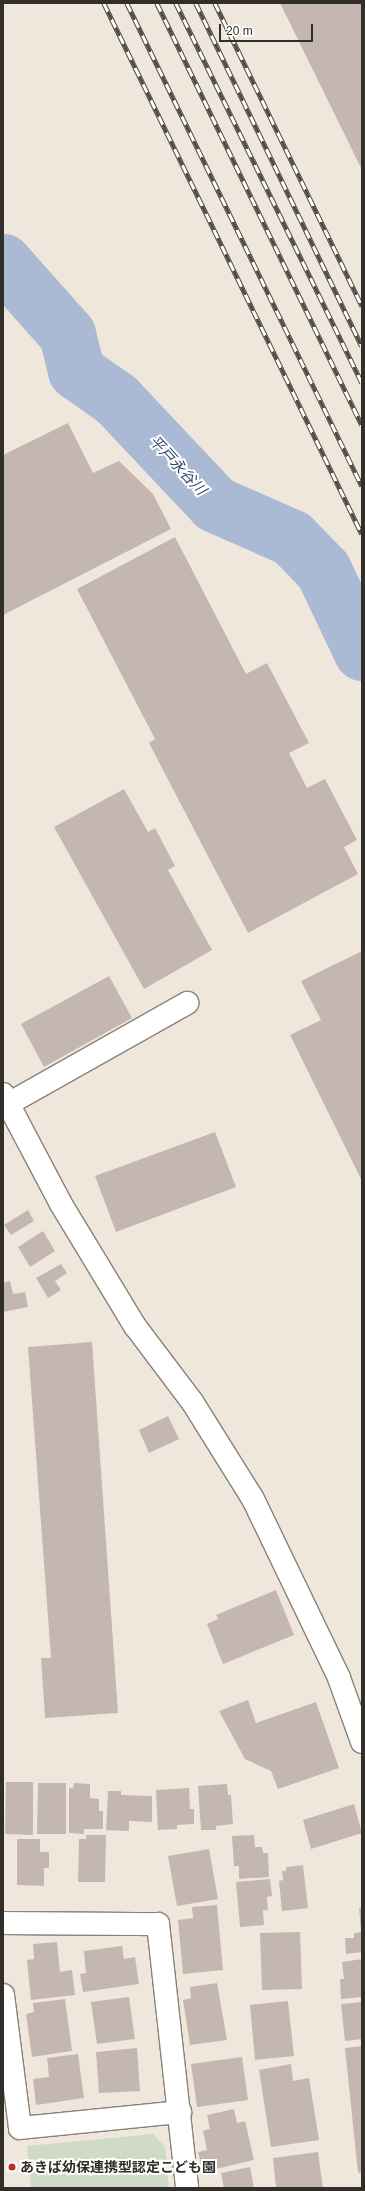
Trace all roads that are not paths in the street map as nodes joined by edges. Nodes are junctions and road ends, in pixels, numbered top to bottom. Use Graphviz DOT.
graph roads {
  1 [pos="187,1003"];
  2 [pos="5,1099"];
  3 [pos="362,1742"];
  4 [pos="3,1923"];
  5 [pos="3,1995"];
  6 [pos="180,2112"];
  7 [pos="187,2188"];
  1 -- 2 [label="street"];
  2 -- 3 [label="street"];
  4 -- 6 [label="street"];
  5 -- 6 [label="street"];
  6 -- 7 [label="street"];
}
